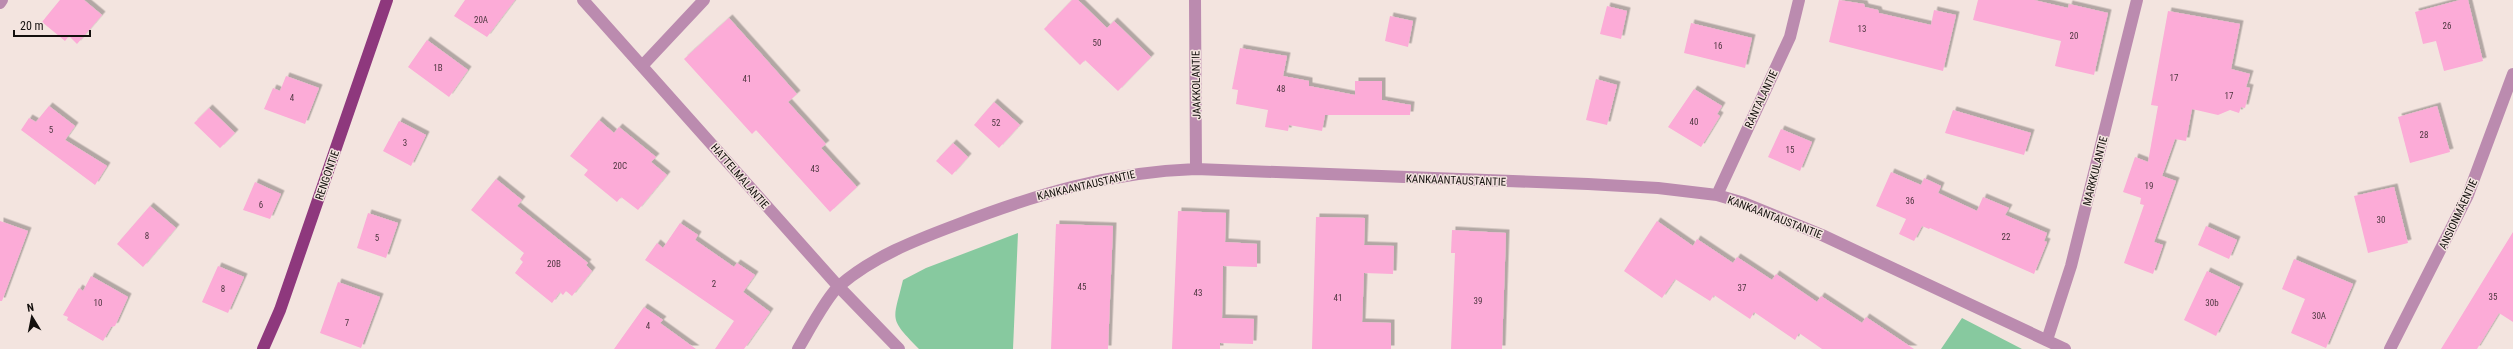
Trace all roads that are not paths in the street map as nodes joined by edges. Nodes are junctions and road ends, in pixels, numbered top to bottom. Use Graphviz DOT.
graph roads {
  1 [pos="2,0"];
  2 [pos="387,0"];
  3 [pos="583,0"];
  4 [pos="704,0"];
  5 [pos="1195,0"];
  6 [pos="1798,0"];
  7 [pos="2137,0"];
  8 [pos="0,3"];
  9 [pos="642,66"];
  10 [pos="2513,74"];
  11 [pos="1196,169"];
  12 [pos="1717,195"];
  13 [pos="838,286"];
  14 [pos="2047,340"];
  15 [pos="263,349"];
  16 [pos="798,349"];
  17 [pos="899,349"];
  18 [pos="2065,349"];
  19 [pos="2390,349"];
  1 -- 8 [label="street"];
  2 -- 15 [label="main road, RENGONTIE"];
  3 -- 9 [label="street, HATTELMALANTIE"];
  4 -- 9 [label="street"];
  5 -- 11 [label="street, JAAKKOLANTIE"];
  6 -- 12 [label="street, RANTALANTIE"];
  7 -- 14 [label="street, MARKKULANTIE"];
  9 -- 13 [label="street, HATTELMALANTIE"];
  10 -- 19 [label="street, ANSIONMÄENTIE"];
  11 -- 12 [label="street, KANKAANTAUSTANTIE"];
  11 -- 13 [label="street, KANKAANTAUSTANTIE"];
  12 -- 14 [label="street, KANKAANTAUSTANTIE"];
  13 -- 16 [label="street"];
  13 -- 17 [label="street, HATTELMALANTIE"];
  14 -- 18 [label="street, KANKAANTAUSTANTIE"];
}
